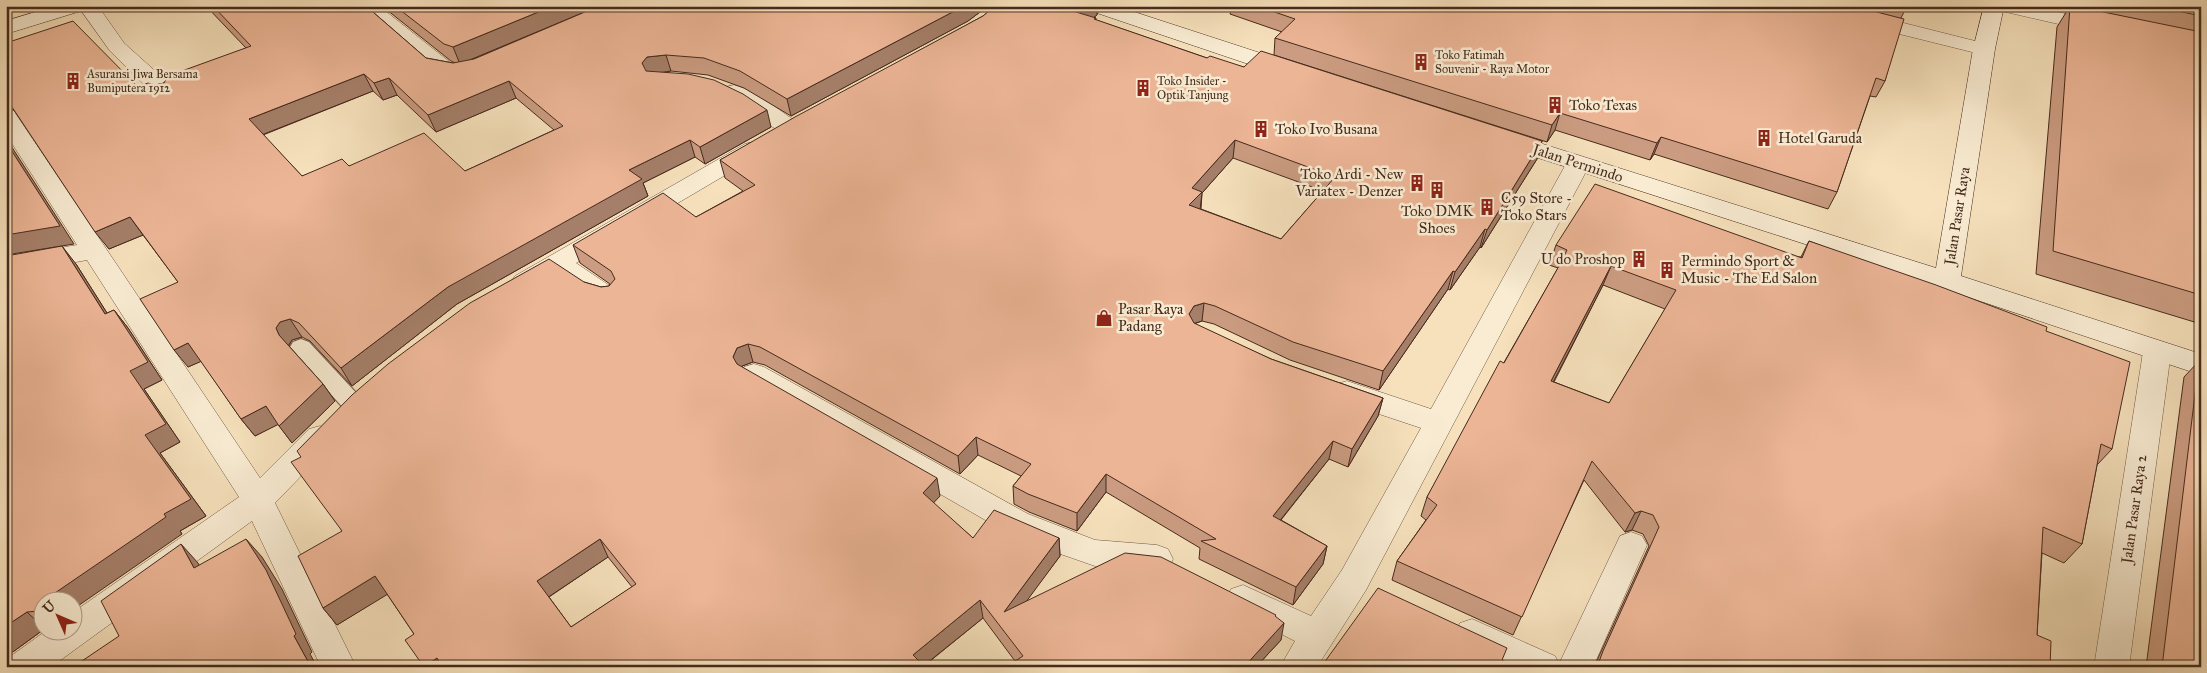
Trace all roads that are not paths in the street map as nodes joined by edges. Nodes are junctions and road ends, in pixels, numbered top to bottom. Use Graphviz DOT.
graph roads {
  1 [pos="77,6"];
  2 [pos="88,6"];
  3 [pos="366,6"];
  4 [pos="1095,6"];
  5 [pos="1810,6"];
  6 [pos="1994,6"];
  7 [pos="2004,6"];
  8 [pos="6,28"];
  9 [pos="2116,31"];
  10 [pos="1984,49"];
  11 [pos="483,65"];
  12 [pos="1304,75"];
  13 [pos="716,86"];
  14 [pos="166,93"];
  15 [pos="6,116"];
  16 [pos="1484,133"];
  17 [pos="1578,164"];
  18 [pos="94,250"];
  19 [pos="558,263"];
  20 [pos="6,266"];
  21 [pos="1947,282"];
  22 [pos="501,294"];
  23 [pos="607,296"];
  24 [pos="301,347"];
  25 [pos="2157,352"];
  26 [pos="2201,366"];
  27 [pos="754,374"];
  28 [pos="1326,385"];
  29 [pos="374,386"];
  30 [pos="353,404"];
  31 [pos="1438,422"];
  32 [pos="258,500"];
  33 [pos="1631,545"];
  34 [pos="1182,568"];
  35 [pos="1216,585"];
  36 [pos="1444,621"];
  37 [pos="1319,636"];
  38 [pos="23,667"];
  39 [pos="339,667"];
  40 [pos="1297,667"];
  41 [pos="1543,667"];
  42 [pos="1576,667"];
  43 [pos="2111,667"];
  1 -- 8 [label="street"];
  2 -- 14 [label="street"];
  3 -- 11 [label="street"];
  4 -- 12 [label="street"];
  5 -- 10 [label="street"];
  6 -- 10 [label="street, Jalan Pasar Raya"];
  7 -- 9 [label="street"];
  10 -- 21 [label="street, Jalan Pasar Raya"];
  13 -- 19 [label="street"];
  15 -- 18 [label="street"];
  16 -- 17 [label="street, Jalan Permindo"];
  17 -- 21 [label="street, Jalan Permindo"];
  17 -- 31 [label="street"];
  18 -- 20 [label="street"];
  18 -- 32 [label="street"];
  19 -- 22 [label="street"];
  19 -- 23 [label="street"];
  21 -- 25 [label="street, Jalan Pasar Raya"];
  24 -- 30 [label="lane"];
  25 -- 26 [label="street, Jalan Pasar Raya"];
  25 -- 43 [label="street, Jalan Pasar Raya 2"];
  27 -- 34 [label="street"];
  28 -- 31 [label="street"];
  29 -- 30 [label="street"];
  30 -- 32 [label="street"];
  31 -- 37 [label="street"];
  32 -- 38 [label="street"];
  32 -- 39 [label="street"];
  33 -- 42 [label="street"];
  35 -- 37 [label="street"];
  36 -- 41 [label="street"];
  37 -- 40 [label="street"];
}
